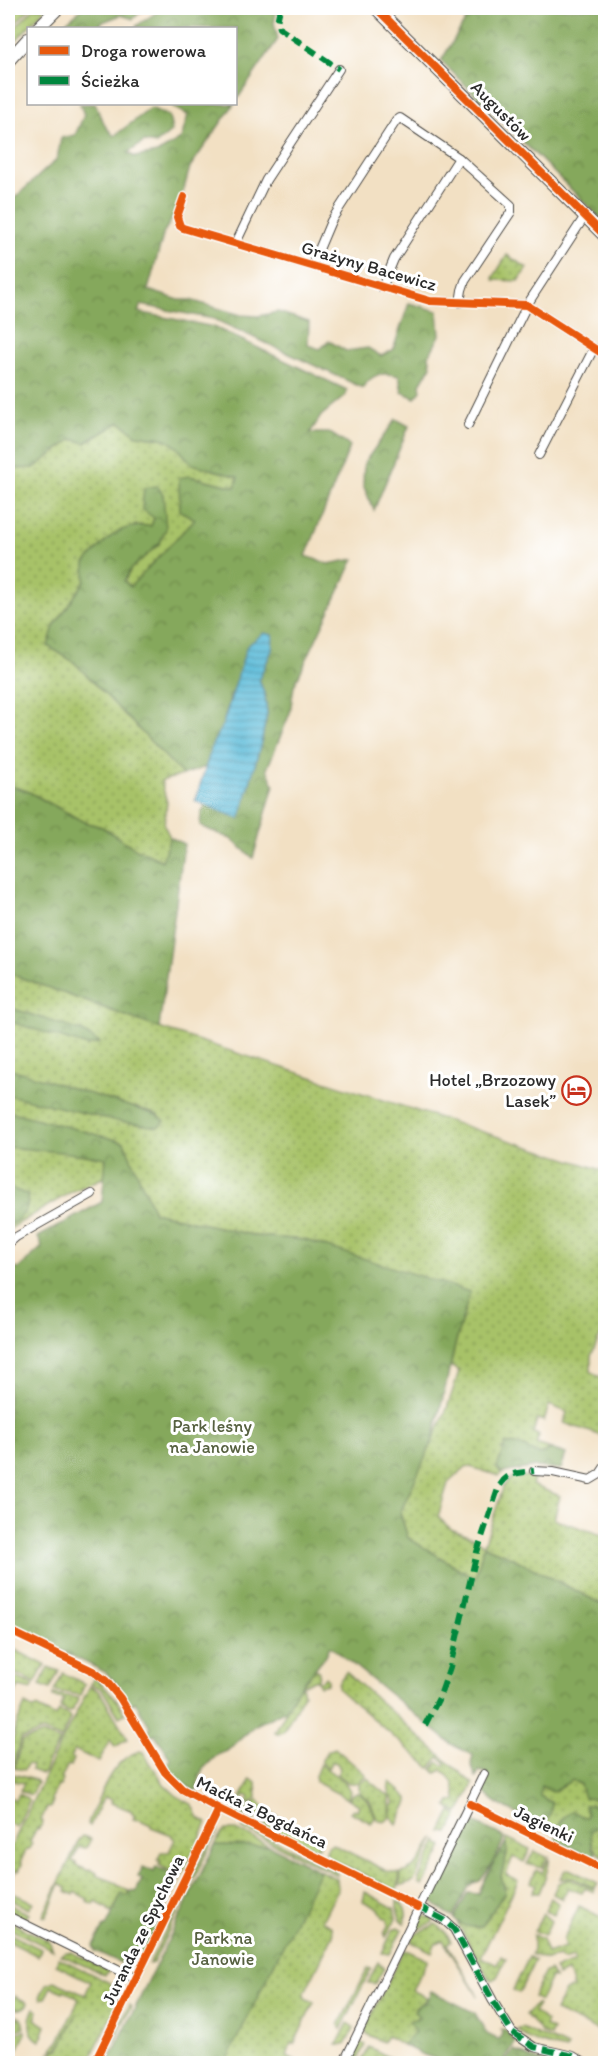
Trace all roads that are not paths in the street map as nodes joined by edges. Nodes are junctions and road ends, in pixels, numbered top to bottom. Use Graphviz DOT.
graph roads {
  1 [pos="58,8"];
  2 [pos="376,8"];
  3 [pos="39,27"];
  4 [pos="27,40"];
  5 [pos="8,61"];
  6 [pos="339,69"];
  7 [pos="459,158"];
  8 [pos="184,197"];
  9 [pos="585,216"];
  10 [pos="606,237"];
  11 [pos="236,243"];
  12 [pos="312,266"];
  13 [pos="382,288"];
  14 [pos="460,303"];
  15 [pos="527,305"];
  16 [pos="594,348"];
  17 [pos="606,356"];
  18 [pos="468,425"];
  19 [pos="539,455"];
  20 [pos="92,1194"];
  21 [pos="8,1244"];
  22 [pos="606,1465"];
  23 [pos="534,1471"];
  24 [pos="8,1630"];
  25 [pos="484,1774"];
  26 [pos="470,1804"];
  27 [pos="219,1809"];
  28 [pos="606,1870"];
  29 [pos="418,1906"];
  30 [pos="8,1916"];
  31 [pos="136,1979"];
  32 [pos="94,2064"];
  33 [pos="343,2064"];
  34 [pos="586,2064"];
  1 -- 3 [label="street"];
  2 -- 9 [label="street, Augustów"];
  4 -- 5 [label="street"];
  6 -- 11 [label="street"];
  7 -- 12 [label="street, Grażyny Bacewicz"];
  7 -- 13 [label="street, Grażyny Bacewicz"];
  7 -- 14 [label="street, Grażyny Bacewicz"];
  8 -- 11 [label="street, Grażyny Bacewicz"];
  9 -- 10 [label="street, Augustów"];
  9 -- 15 [label="street"];
  11 -- 12 [label="street, Grażyny Bacewicz"];
  12 -- 13 [label="street, Grażyny Bacewicz"];
  13 -- 14 [label="street, Grażyny Bacewicz"];
  14 -- 15 [label="street, Grażyny Bacewicz"];
  15 -- 16 [label="street"];
  15 -- 18 [label="street"];
  16 -- 17 [label="street"];
  16 -- 19 [label="street"];
  20 -- 21 [label="street"];
  22 -- 23 [label="street"];
  24 -- 27 [label="street, Maćka z Bogdańca"];
  25 -- 26 [label="street"];
  26 -- 28 [label="street, Jagienki"];
  26 -- 29 [label="street"];
  27 -- 29 [label="street, Maćka z Bogdańca"];
  27 -- 31 [label="street, Juranda ze Spychowa"];
  29 -- 33 [label="street"];
  29 -- 34 [label="street"];
  30 -- 31 [label="street"];
  31 -- 32 [label="street, Juranda ze Spychowa"];
}
